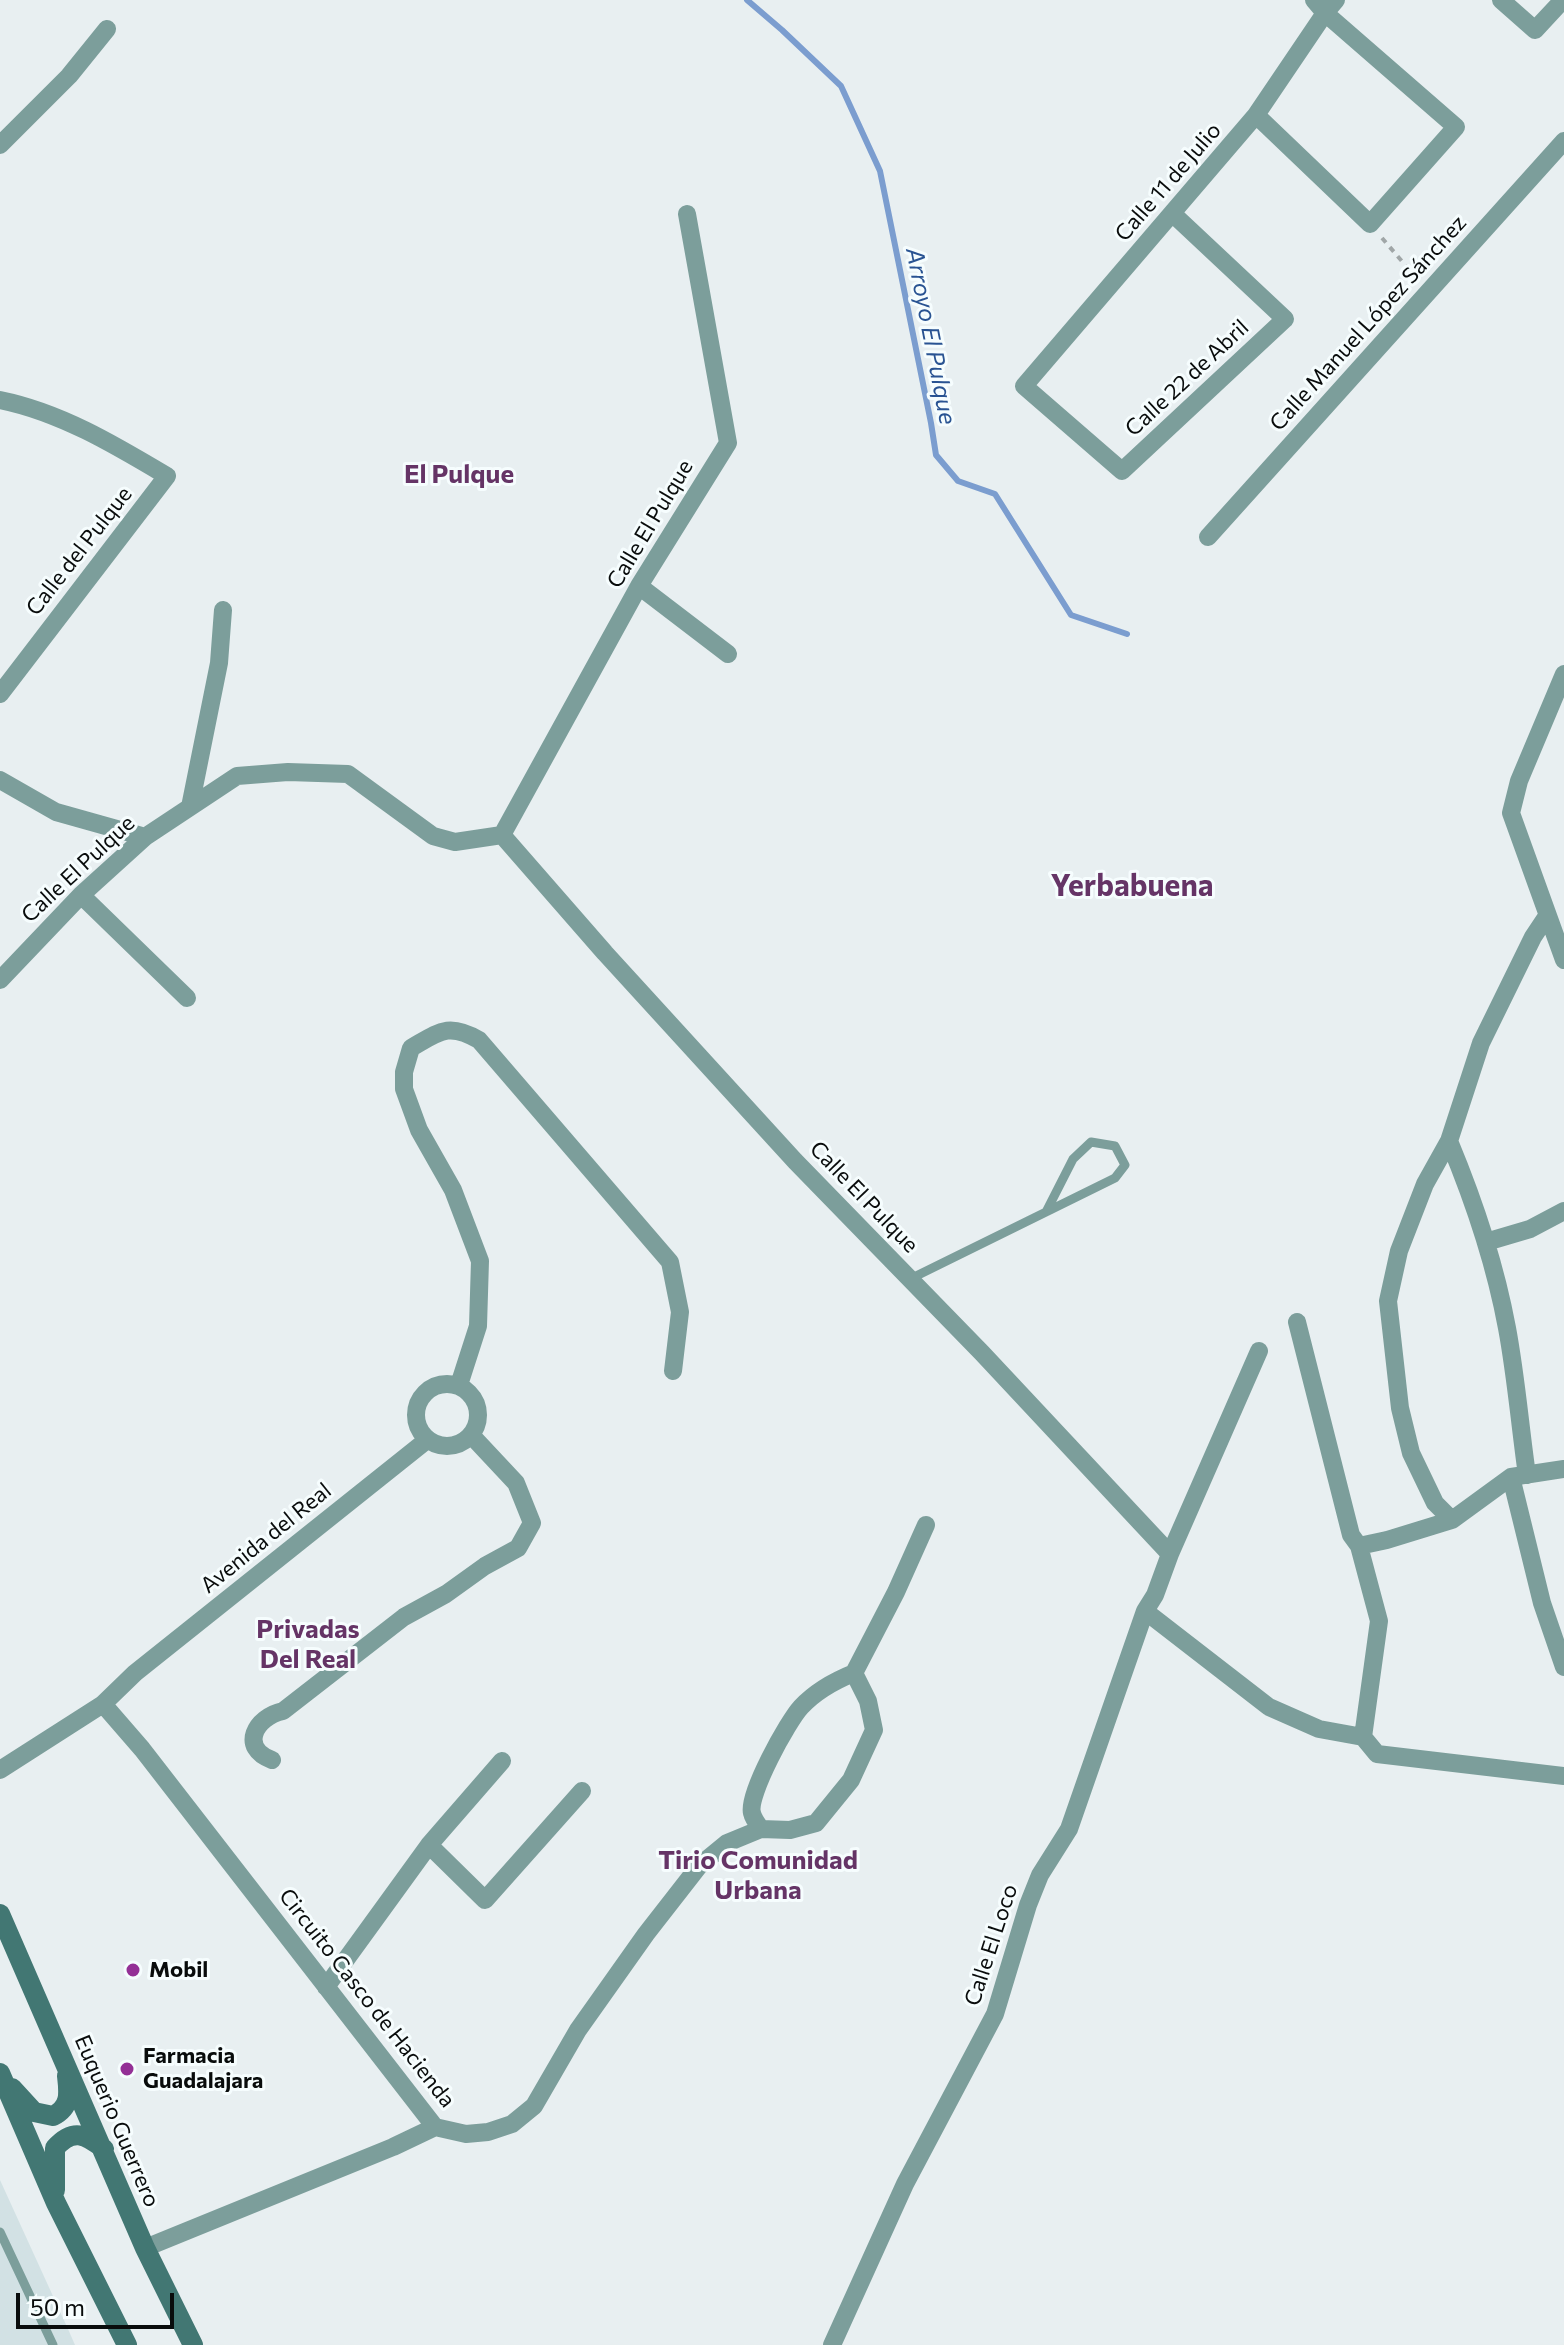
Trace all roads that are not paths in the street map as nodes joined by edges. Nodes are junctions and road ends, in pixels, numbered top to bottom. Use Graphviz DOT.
graph roads {
  1 [pos="1501,0"];
  2 [pos="1563,0"];
  3 [pos="1325,4"];
  4 [pos="107,29"];
  5 [pos="1256,115"];
  6 [pos="1564,141"];
  7 [pos="0,145"];
  8 [pos="687,214"];
  9 [pos="1173,214"];
  10 [pos="0,400"];
  11 [pos="1122,471"];
  12 [pos="1208,537"];
  13 [pos="639,586"];
  14 [pos="223,610"];
  15 [pos="728,654"];
  16 [pos="1564,674"];
  17 [pos="0,694"];
  18 [pos="0,780"];
  19 [pos="190,807"];
  20 [pos="502,835"];
  21 [pos="145,837"];
  22 [pos="81,895"];
  23 [pos="1547,916"];
  24 [pos="1564,960"];
  25 [pos="0,980"];
  26 [pos="187,998"];
  27 [pos="1449,1141"];
  28 [pos="1564,1211"];
  29 [pos="1046,1212"];
  30 [pos="1486,1242"];
  31 [pos="910,1279"];
  32 [pos="1297,1322"];
  33 [pos="1259,1351"];
  34 [pos="673,1371"];
  35 [pos="459,1385"];
  36 [pos="472,1436"];
  37 [pos="427,1440"];
  38 [pos="1564,1469"];
  39 [pos="1519,1476"];
  40 [pos="1452,1520"];
  41 [pos="926,1525"];
  42 [pos="1359,1546"];
  43 [pos="1170,1554"];
  44 [pos="1150,1603"];
  45 [pos="1564,1667"];
  46 [pos="854,1673"];
  47 [pos="103,1704"];
  48 [pos="1363,1737"];
  49 [pos="272,1760"];
  50 [pos="502,1761"];
  51 [pos="0,1770"];
  52 [pos="1564,1776"];
  53 [pos="582,1791"];
  54 [pos="761,1829"];
  55 [pos="429,1845"];
  56 [pos="0,1914"];
  57 [pos="326,1987"];
  58 [pos="64,2059"];
  59 [pos="0,2072"];
  60 [pos="435,2127"];
  61 [pos="104,2149"];
  62 [pos="56,2203"];
  63 [pos="0,2232"];
  64 [pos="145,2248"];
  65 [pos="53,2345"];
  66 [pos="127,2345"];
  67 [pos="193,2345"];
  68 [pos="832,2345"];
  1 -- 2 [label="street"];
  3 -- 5 [label="street, Calle 11 de Julio"];
  3 -- 5 [label="street"];
  4 -- 7 [label="street"];
  5 -- 9 [label="street, Calle 11 de Julio"];
  6 -- 12 [label="street, Calle Manuel López Sánchez"];
  8 -- 13 [label="street, Calle El Pulque"];
  9 -- 11 [label="street, Calle 11 de Julio"];
  9 -- 11 [label="street, Calle 22 de Abril"];
  10 -- 17 [label="street, Calle del Pulque"];
  13 -- 15 [label="street"];
  13 -- 20 [label="street, Calle El Pulque"];
  14 -- 19 [label="street"];
  16 -- 23 [label="street"];
  18 -- 21 [label="street"];
  19 -- 20 [label="street, Calle El Pulque"];
  19 -- 21 [label="street, Calle El Pulque"];
  20 -- 31 [label="street, Calle El Pulque"];
  21 -- 22 [label="street, Calle El Pulque"];
  22 -- 25 [label="street, Calle El Pulque"];
  22 -- 26 [label="street"];
  23 -- 24 [label="street"];
  23 -- 27 [label="street"];
  27 -- 30 [label="street"];
  27 -- 40 [label="street"];
  28 -- 30 [label="street"];
  29 -- 29 [label="lane"];
  29 -- 31 [label="lane"];
  30 -- 39 [label="street"];
  31 -- 43 [label="street, Calle El Pulque"];
  32 -- 42 [label="street"];
  33 -- 43 [label="street"];
  34 -- 35 [label="street"];
  35 -- 36 [label="street"];
  35 -- 37 [label="street"];
  36 -- 37 [label="street"];
  36 -- 49 [label="street"];
  37 -- 47 [label="street, Avenida del Real"];
  38 -- 39 [label="street"];
  39 -- 40 [label="street"];
  39 -- 45 [label="street"];
  40 -- 42 [label="street"];
  41 -- 46 [label="street"];
  42 -- 48 [label="street"];
  43 -- 44 [label="street"];
  44 -- 48 [label="street"];
  44 -- 68 [label="street, Calle El Loco"];
  46 -- 54 [label="street"];
  46 -- 54 [label="street"];
  47 -- 51 [label="street, Avenida del Real"];
  47 -- 57 [label="street, Circuito Casco de Hacienda"];
  48 -- 52 [label="street"];
  50 -- 55 [label="street"];
  53 -- 55 [label="street"];
  54 -- 60 [label="street, Circuito Casco de Hacienda"];
  55 -- 57 [label="street"];
  56 -- 58 [label="main road, Euquerio Guerrero"];
  57 -- 60 [label="street, Circuito Casco de Hacienda"];
  58 -- 59 [label="main road"];
  58 -- 61 [label="main road, Euquerio Guerrero"];
  59 -- 62 [label="main road"];
  60 -- 64 [label="street"];
  61 -- 62 [label="main road"];
  61 -- 64 [label="main road, Euquerio Guerrero"];
  62 -- 66 [label="main road"];
  63 -- 65 [label="lane"];
  64 -- 67 [label="main road, Euquerio Guerrero"];
}
